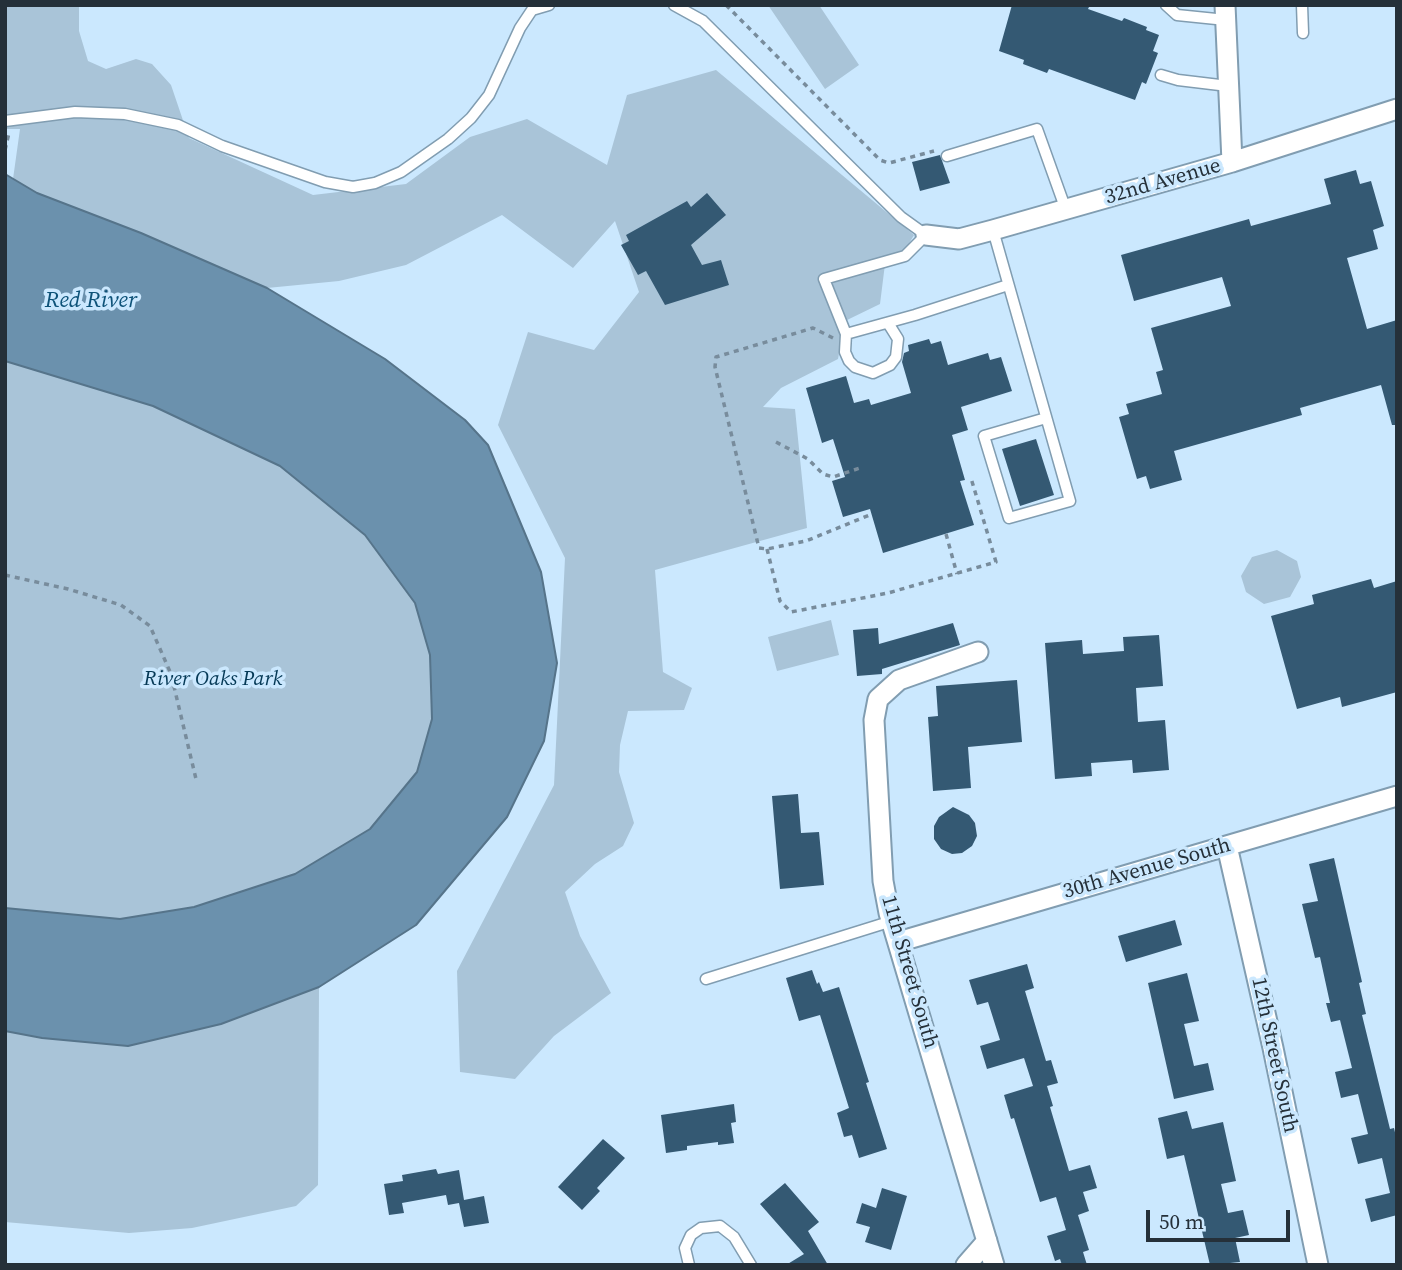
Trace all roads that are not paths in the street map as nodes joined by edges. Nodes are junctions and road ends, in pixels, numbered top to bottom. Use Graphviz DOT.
graph roads {
  1 [pos="549,5"];
  2 [pos="674,5"];
  3 [pos="1166,5"];
  4 [pos="1302,5"];
  5 [pos="1225,13"];
  6 [pos="1303,33"];
  7 [pos="1161,75"];
  8 [pos="1228,86"];
  9 [pos="1397,109"];
  10 [pos="5,121"];
  11 [pos="947,156"];
  12 [pos="1232,162"];
  13 [pos="1066,210"];
  14 [pos="993,230"];
  15 [pos="926,234"];
  16 [pos="1008,285"];
  17 [pos="888,323"];
  18 [pos="845,338"];
  19 [pos="1046,418"];
  20 [pos="978,652"];
  21 [pos="1397,796"];
  22 [pos="1227,846"];
  23 [pos="892,921"];
  24 [pos="898,942"];
  25 [pos="706,979"];
  26 [pos="988,1241"];
  27 [pos="689,1265"];
  28 [pos="751,1265"];
  29 [pos="966,1265"];
  30 [pos="995,1265"];
  31 [pos="1318,1265"];
  1 -- 10 [label="lane"];
  2 -- 15 [label="lane"];
  3 -- 5 [label="lane"];
  4 -- 6 [label="lane"];
  5 -- 8 [label="street"];
  7 -- 8 [label="lane"];
  8 -- 12 [label="street"];
  9 -- 12 [label="street, 32nd Avenue"];
  11 -- 13 [label="lane"];
  12 -- 13 [label="street, 32nd Avenue"];
  13 -- 14 [label="street, 32nd Avenue"];
  14 -- 15 [label="street, 32nd Avenue"];
  14 -- 16 [label="lane"];
  15 -- 18 [label="lane"];
  16 -- 17 [label="lane"];
  16 -- 19 [label="lane"];
  17 -- 18 [label="lane"];
  17 -- 18 [label="lane"];
  19 -- 19 [label="lane"];
  20 -- 23 [label="street, 11th Street South"];
  21 -- 22 [label="street, 30th Avenue South"];
  22 -- 24 [label="street, 30th Avenue South"];
  22 -- 31 [label="street, 12th Street South"];
  23 -- 24 [label="street, 11th Street South"];
  23 -- 25 [label="lane"];
  24 -- 26 [label="street, 11th Street South"];
  26 -- 29 [label="street"];
  26 -- 30 [label="street, 11th Street South"];
  27 -- 28 [label="lane"];
}
